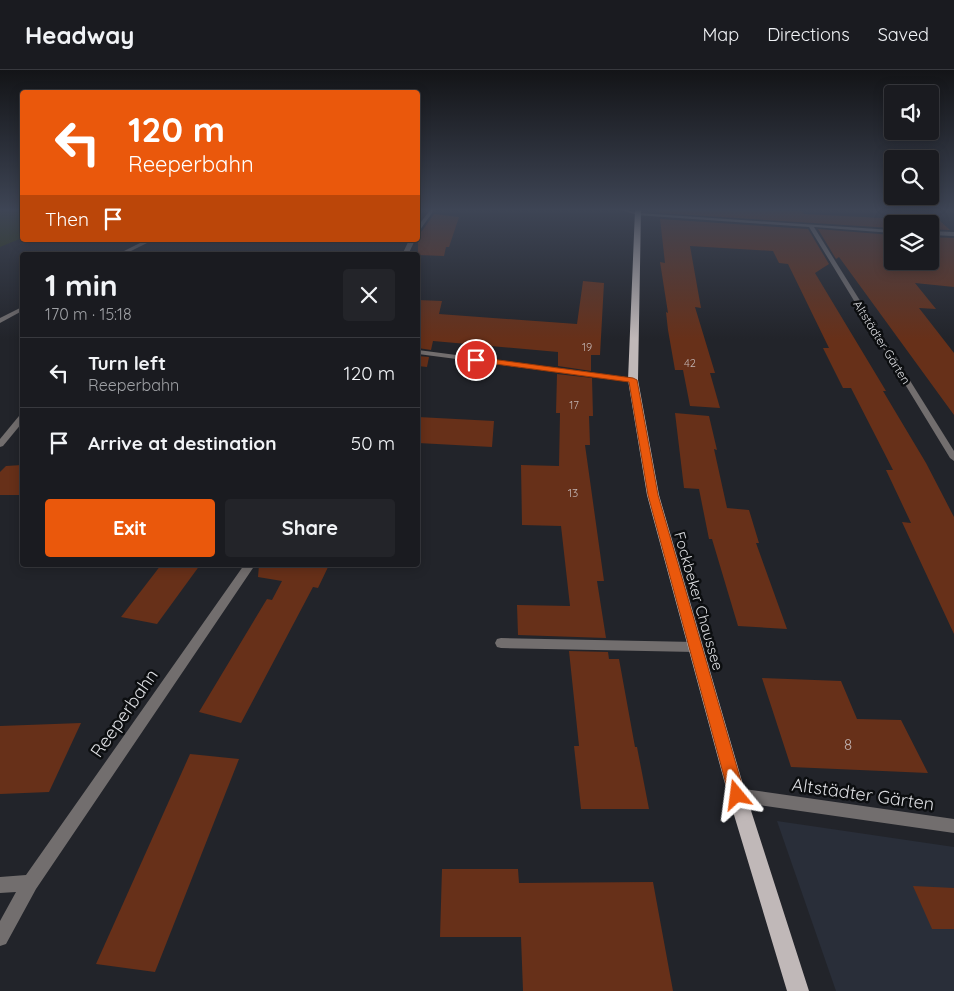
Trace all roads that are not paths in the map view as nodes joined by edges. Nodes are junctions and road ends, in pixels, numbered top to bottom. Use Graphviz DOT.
graph roads {
  1 [pos="637,253"];
  2 [pos="828,253"];
  3 [pos="20,311"];
  4 [pos="0,321"];
  5 [pos="420,352"];
  6 [pos="633,380"];
  7 [pos="20,420"];
  8 [pos="0,444"];
  9 [pos="954,458"];
  10 [pos="249,567"];
  11 [pos="501,643"];
  12 [pos="695,647"];
  13 [pos="737,795"];
  14 [pos="954,826"];
  15 [pos="30,883"];
  16 [pos="0,885"];
  17 [pos="0,938"];
  18 [pos="798,991"];
  1 -- 6 [label="main road, Fockbeker Chaussee"];
  2 -- 9 [label="street, Altstädter Gärten"];
  3 -- 4 [label="street"];
  5 -- 6 [label="street"];
  6 -- 12 [label="main road, Fockbeker Chaussee"];
  7 -- 8 [label="street"];
  10 -- 15 [label="street, Reeperbahn"];
  11 -- 12 [label="street"];
  12 -- 13 [label="main road, Fockbeker Chaussee"];
  13 -- 14 [label="street, Altstädter Gärten"];
  13 -- 18 [label="main road, Fockbeker Chaussee"];
  15 -- 16 [label="street"];
  15 -- 17 [label="street, Reeperbahn"];
}
